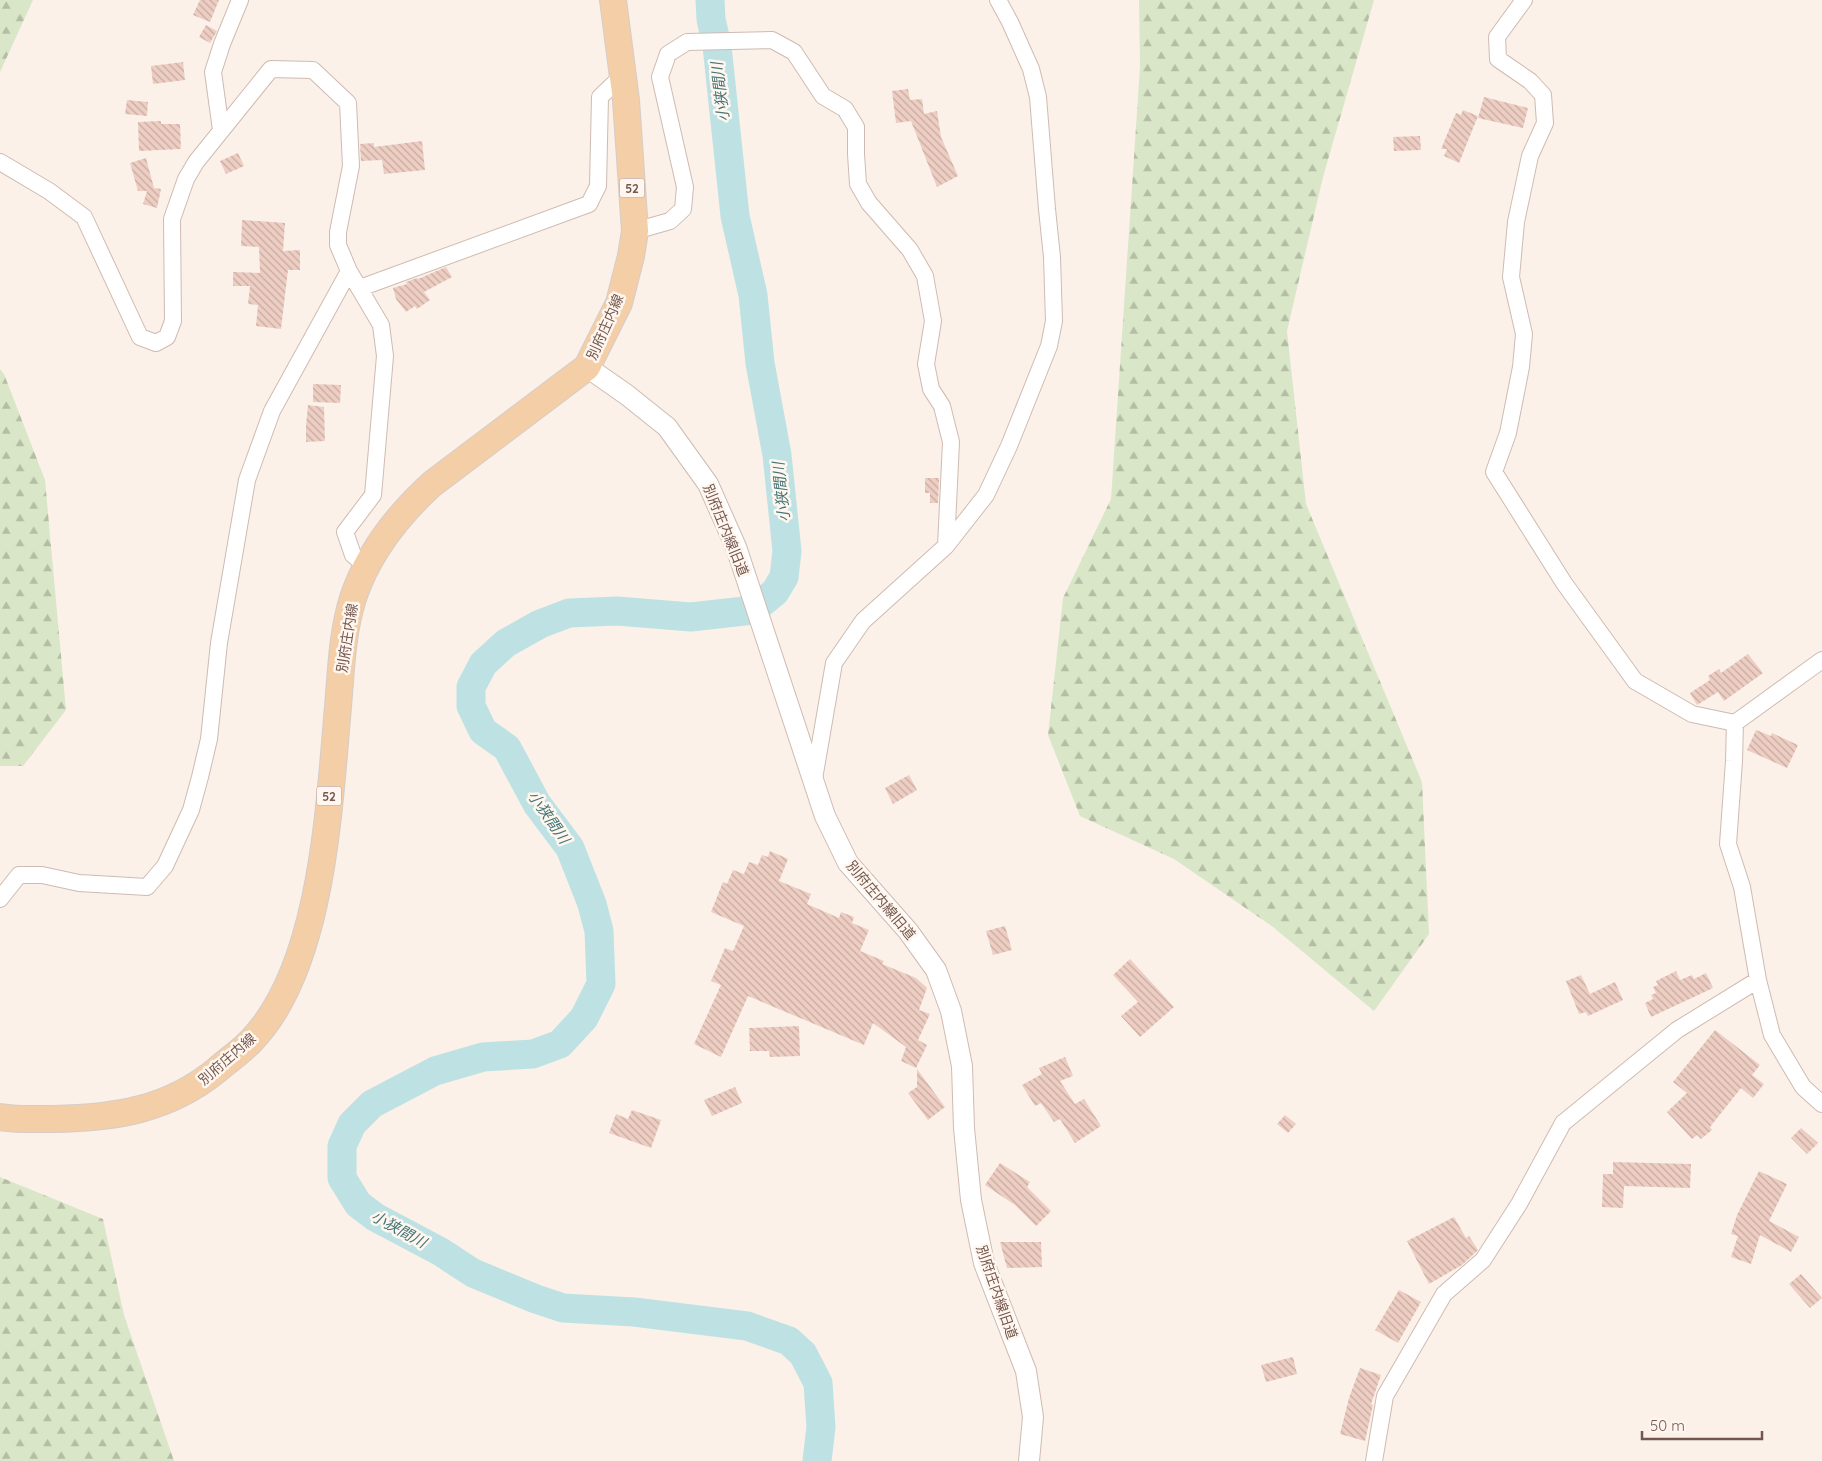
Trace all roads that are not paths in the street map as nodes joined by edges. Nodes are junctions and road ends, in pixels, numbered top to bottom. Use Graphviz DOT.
graph roads {
  1 [pos="240,0"];
  2 [pos="613,0"];
  3 [pos="998,0"];
  4 [pos="1524,0"];
  5 [pos="622,76"];
  6 [pos="221,130"];
  7 [pos="0,162"];
  8 [pos="636,231"];
  9 [pos="349,270"];
  10 [pos="360,288"];
  11 [pos="587,367"];
  12 [pos="946,546"];
  13 [pos="367,567"];
  14 [pos="1822,660"];
  15 [pos="1735,722"];
  16 [pos="814,779"];
  17 [pos="0,898"];
  18 [pos="1758,980"];
  19 [pos="1822,1104"];
  20 [pos="0,1117"];
  21 [pos="1029,1461"];
  22 [pos="1374,1461"];
  1 -- 6 [label="street"];
  2 -- 5 [label="main road, 別府庄内線 / 52"];
  3 -- 12 [label="street"];
  4 -- 15 [label="street"];
  5 -- 8 [label="main road, 別府庄内線 / 52"];
  5 -- 10 [label="street"];
  6 -- 7 [label="street"];
  6 -- 9 [label="street"];
  8 -- 11 [label="main road, 別府庄内線 / 52"];
  8 -- 12 [label="street"];
  9 -- 10 [label="street"];
  9 -- 17 [label="street"];
  10 -- 13 [label="street"];
  11 -- 13 [label="main road, 別府庄内線 / 52"];
  11 -- 16 [label="street, 別府庄内線旧道"];
  12 -- 16 [label="street"];
  13 -- 20 [label="main road, 別府庄内線 / 52"];
  14 -- 15 [label="street"];
  15 -- 18 [label="street"];
  16 -- 21 [label="street, 別府庄内線旧道"];
  18 -- 19 [label="street"];
  18 -- 22 [label="street"];
}
